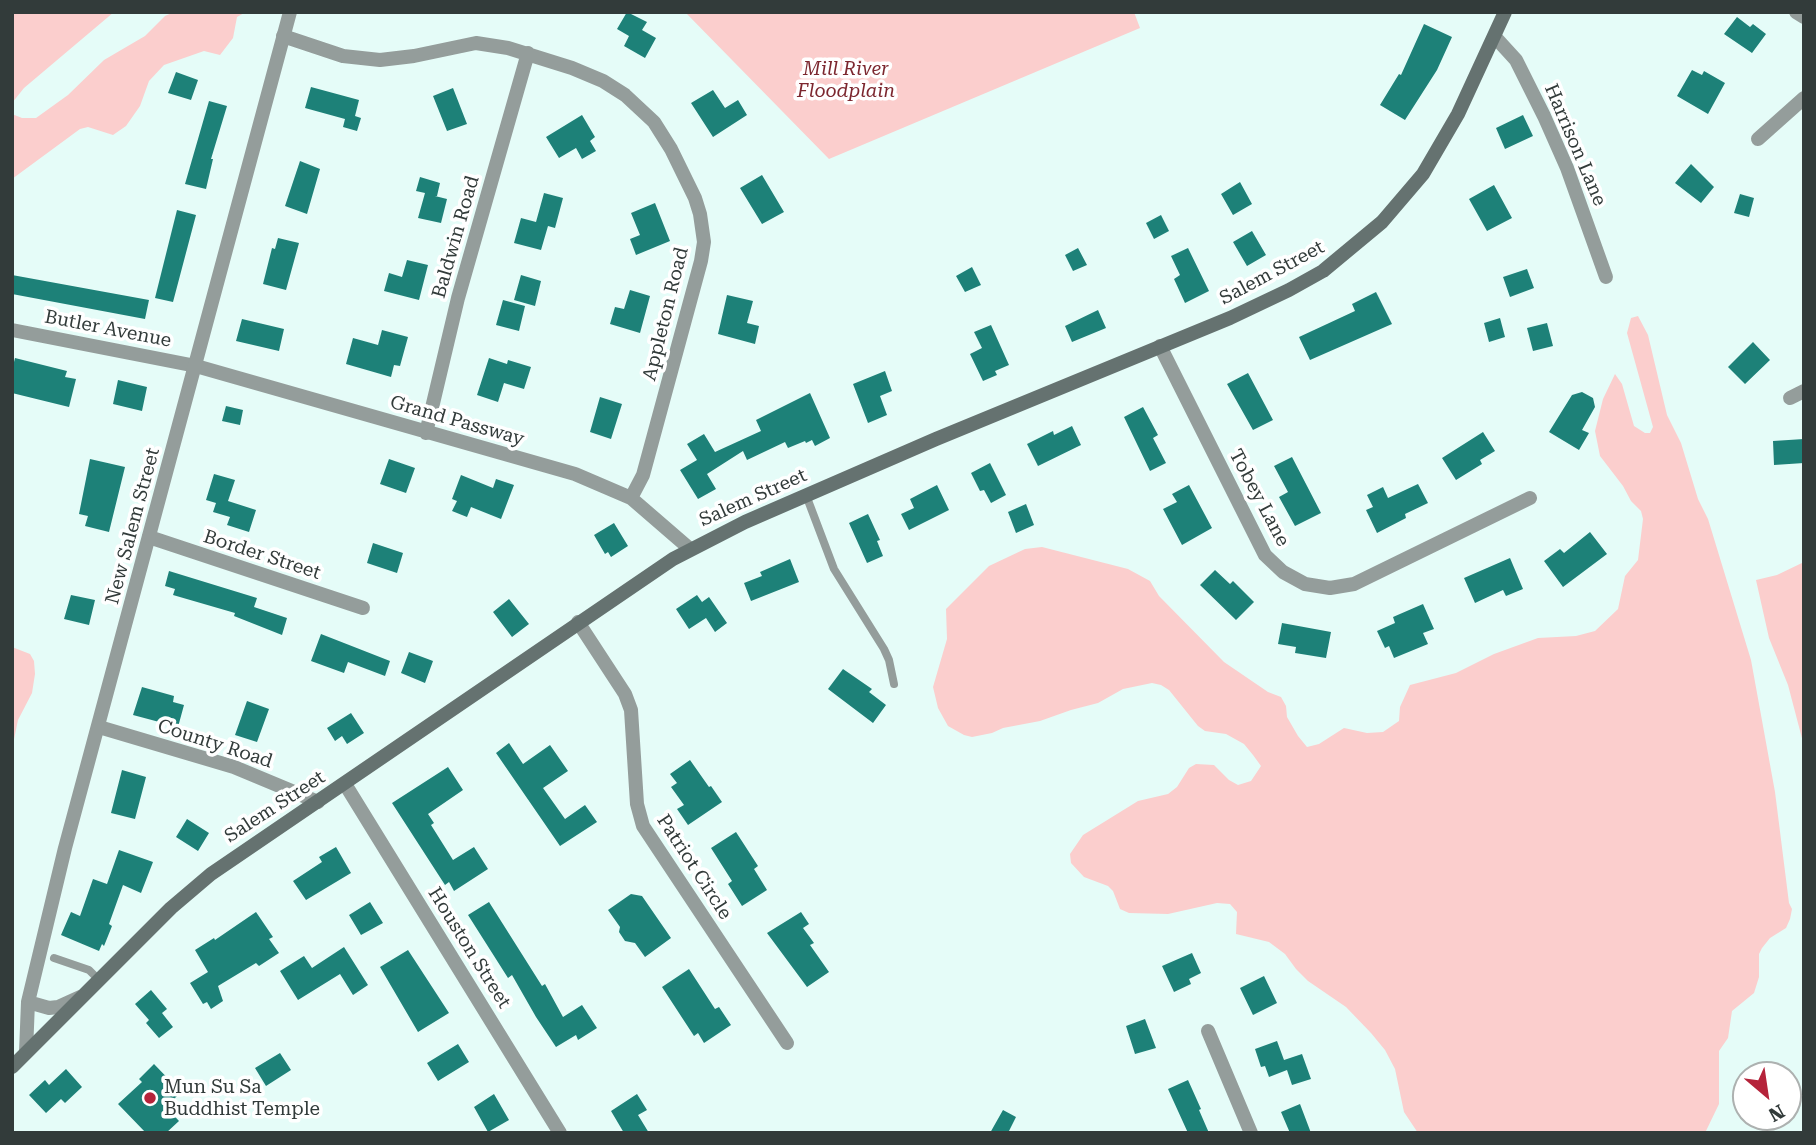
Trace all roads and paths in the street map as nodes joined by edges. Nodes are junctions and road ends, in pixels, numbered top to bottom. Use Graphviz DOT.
graph roads {
  1 [pos="290,12"];
  2 [pos="1796,12"];
  3 [pos="1503,13"];
  4 [pos="1804,17"];
  5 [pos="283,36"];
  6 [pos="1495,37"];
  7 [pos="528,53"];
  8 [pos="1804,98"];
  9 [pos="1758,139"];
  10 [pos="1606,276"];
  11 [pos="12,331"];
  12 [pos="1160,346"];
  13 [pos="196,366"];
  14 [pos="1804,391"];
  15 [pos="1790,398"];
  16 [pos="426,433"];
  17 [pos="806,495"];
  18 [pos="631,498"];
  19 [pos="1530,498"];
  20 [pos="149,537"];
  21 [pos="690,548"];
  22 [pos="363,608"];
  23 [pos="578,622"];
  24 [pos="894,684"];
  25 [pos="99,727"];
  26 [pos="345,785"];
  27 [pos="318,803"];
  28 [pos="54,958"];
  29 [pos="99,980"];
  30 [pos="28,1002"];
  31 [pos="76,1002"];
  32 [pos="1208,1031"];
  33 [pos="787,1043"];
  34 [pos="26,1052"];
  35 [pos="12,1067"];
  36 [pos="560,1133"];
  37 [pos="1251,1133"];
  1 -- 5 [label="street, New Salem Street"];
  2 -- 4 [label="street"];
  3 -- 6 [label="main road, Salem Street"];
  5 -- 7 [label="street, Appleton Road"];
  5 -- 13 [label="street, New Salem Street"];
  6 -- 10 [label="street, Harrison Lane"];
  6 -- 12 [label="main road, Salem Street"];
  7 -- 16 [label="street, Baldwin Road"];
  7 -- 18 [label="street, Appleton Road"];
  8 -- 9 [label="street"];
  11 -- 13 [label="street, Butler Avenue"];
  12 -- 17 [label="main road, Salem Street"];
  12 -- 19 [label="street, Tobey Lane"];
  13 -- 16 [label="street, Grand Passway"];
  13 -- 20 [label="street, New Salem Street"];
  14 -- 15 [label="street"];
  16 -- 18 [label="street, Grand Passway"];
  17 -- 21 [label="main road, Salem Street"];
  17 -- 24 [label="lane"];
  18 -- 21 [label="street, Grand Passway"];
  20 -- 22 [label="street, Border Street"];
  20 -- 25 [label="street, New Salem Street"];
  21 -- 23 [label="main road, Salem Street"];
  23 -- 26 [label="main road, Salem Street"];
  23 -- 33 [label="street, Patriot Circle"];
  25 -- 27 [label="street, County Road"];
  25 -- 30 [label="street, New Salem Street"];
  26 -- 27 [label="main road, Salem Street"];
  26 -- 36 [label="street, Houston Street"];
  27 -- 29 [label="main road, Salem Street"];
  28 -- 29 [label="lane"];
  29 -- 31 [label="main road, Salem Street"];
  30 -- 31 [label="street"];
  30 -- 34 [label="street, New Salem Street"];
  31 -- 34 [label="main road, Salem Street"];
  32 -- 37 [label="street"];
  34 -- 35 [label="main road, Salem Street"];
}
